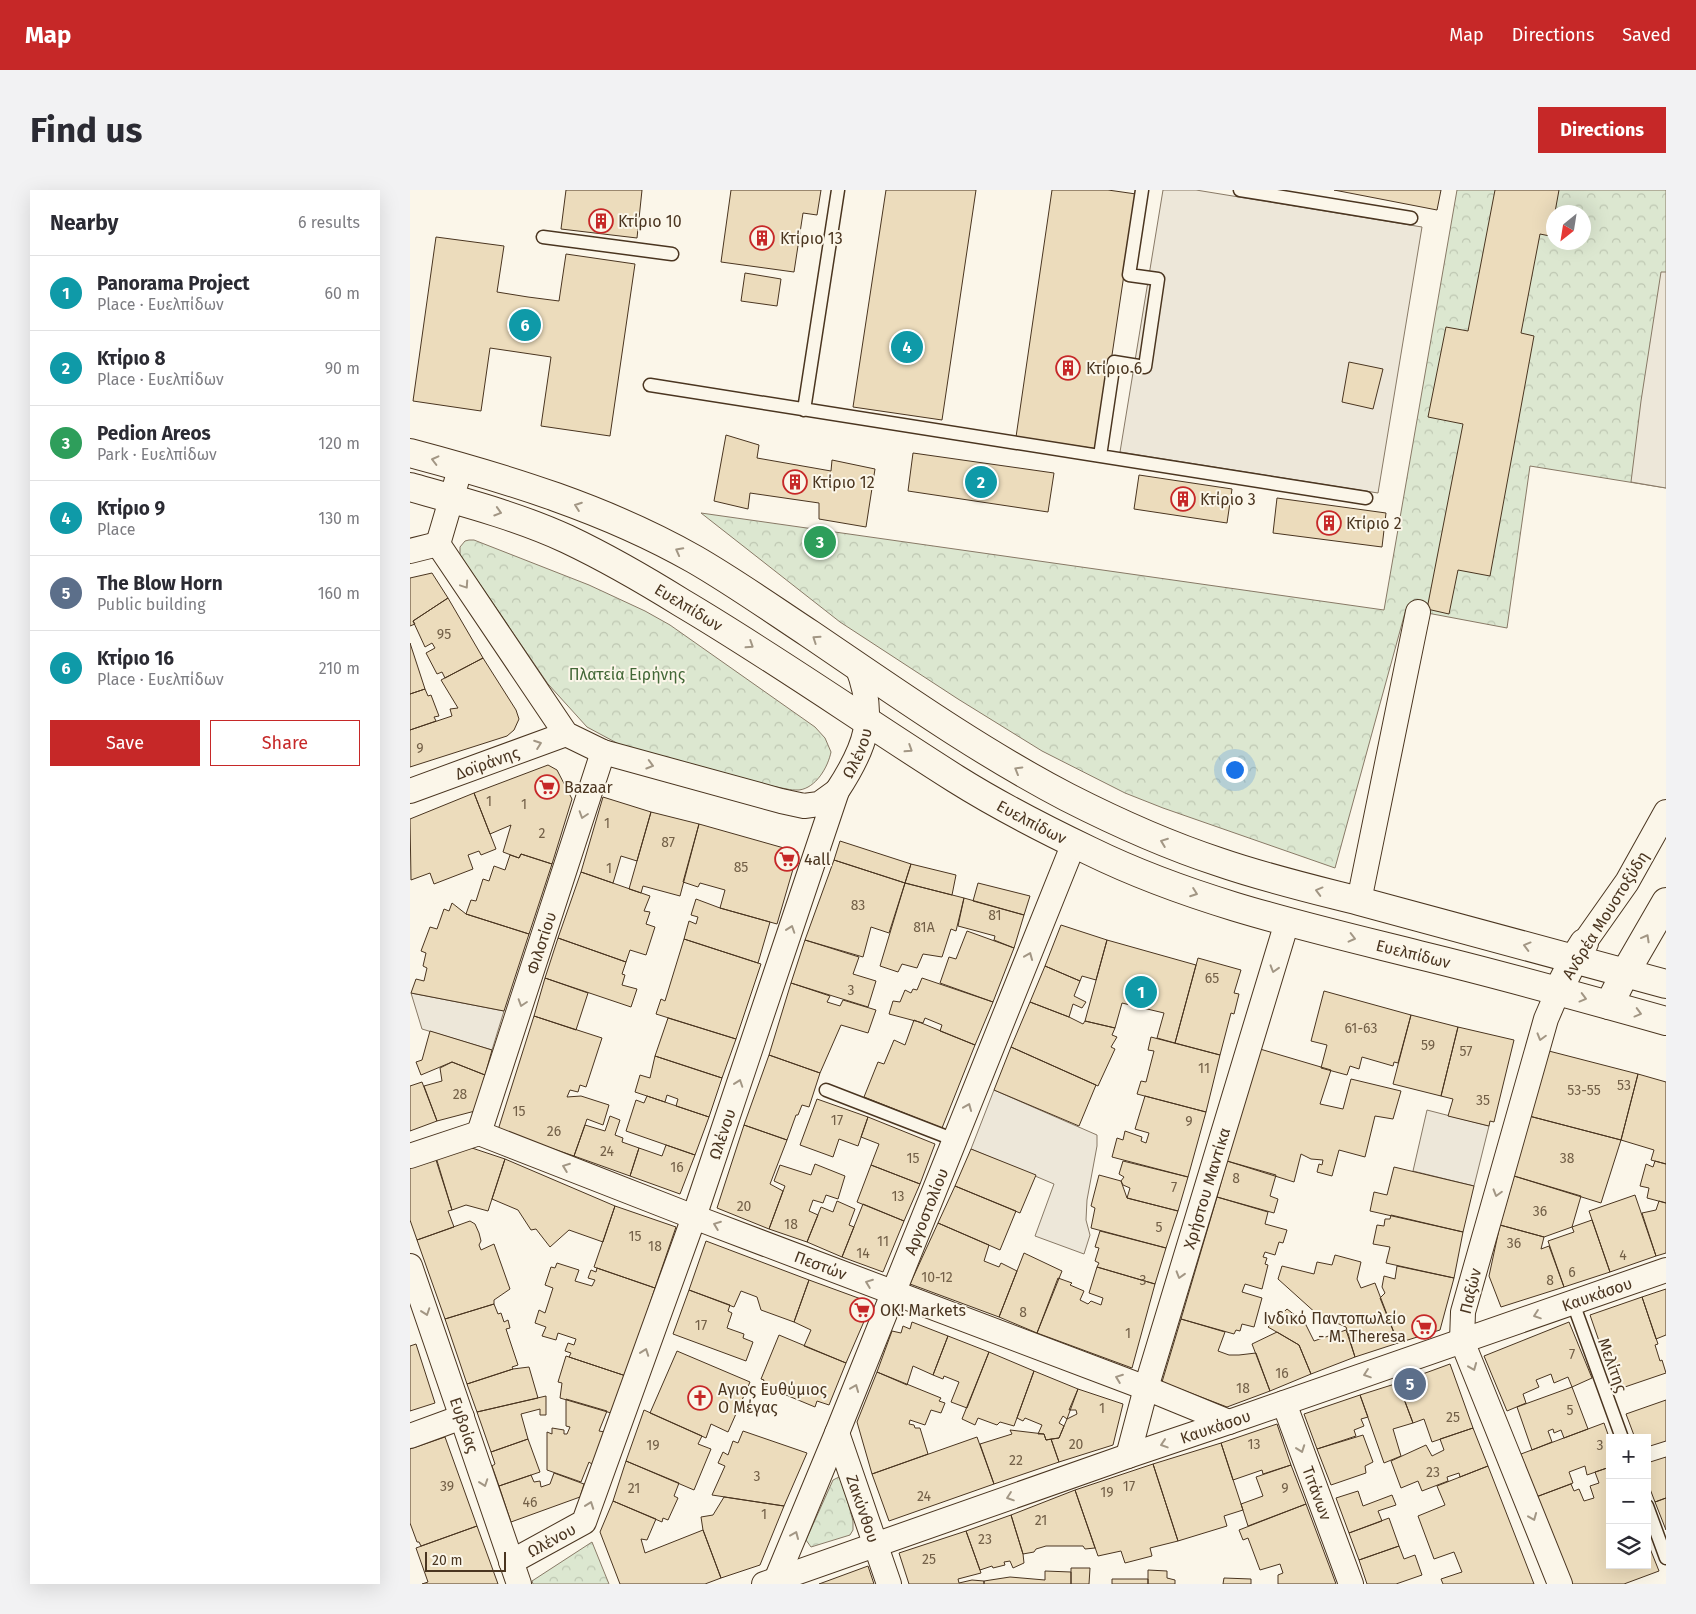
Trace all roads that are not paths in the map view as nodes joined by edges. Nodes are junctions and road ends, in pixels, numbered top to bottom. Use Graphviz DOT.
graph roads {
  1 [pos="838,190"];
  2 [pos="1142,190"];
  3 [pos="1240,190"];
  4 [pos="1316,196"];
  5 [pos="1410,218"];
  6 [pos="543,237"];
  7 [pos="672,254"];
  8 [pos="650,385"];
  9 [pos="804,410"];
  10 [pos="410,453"];
  11 [pos="1100,456"];
  12 [pos="461,466"];
  13 [pos="410,487"];
  14 [pos="452,498"];
  15 [pos="1366,498"];
  16 [pos="438,544"];
  17 [pos="410,551"];
  18 [pos="1418,612"];
  19 [pos="857,666"];
  20 [pos="868,722"];
  21 [pos="566,734"];
  22 [pos="603,752"];
  23 [pos="410,790"];
  24 [pos="837,792"];
  25 [pos="1666,812"];
  26 [pos="1074,843"];
  27 [pos="1359,901"];
  28 [pos="1666,902"];
  29 [pos="1287,922"];
  30 [pos="1579,951"];
  31 [pos="1625,973"];
  32 [pos="1666,984"];
  33 [pos="1558,991"];
  34 [pos="1609,1005"];
  35 [pos="1666,1021"];
  36 [pos="826,1090"];
  37 [pos="479,1133"];
  38 [pos="955,1140"];
  39 [pos="410,1156"];
  40 [pos="694,1216"];
  41 [pos="410,1266"];
  42 [pos="1666,1270"];
  43 [pos="894,1292"];
  44 [pos="1573,1303"];
  45 [pos="1462,1341"];
  46 [pos="1146,1388"];
  47 [pos="1284,1403"];
  48 [pos="462,1418"];
  49 [pos="1229,1422"];
  50 [pos="837,1433"];
  51 [pos="1621,1434"];
  52 [pos="410,1436"];
  53 [pos="1128,1456"];
  54 [pos="1651,1517"];
  55 [pos="875,1545"];
  56 [pos="1666,1558"];
  57 [pos="515,1573"];
  58 [pos="770,1582"];
  59 [pos="889,1584"];
  60 [pos="1351,1584"];
  61 [pos="1560,1584"];
  1 -- 9 [label="lane"];
  2 -- 11 [label="lane"];
  3 -- 4 [label="lane"];
  4 -- 5 [label="lane"];
  6 -- 7 [label="lane"];
  8 -- 9 [label="lane"];
  9 -- 11 [label="lane"];
  12 -- 10 [label="main road, one-way"];
  11 -- 15 [label="lane"];
  12 -- 14 [label="street"];
  19 -- 12 [label="main road, one-way"];
  13 -- 14 [label="main road, Ευελπίδων"];
  14 -- 16 [label="street"];
  14 -- 20 [label="main road, Ευελπίδων, one-way"];
  16 -- 17 [label="street"];
  16 -- 21 [label="street, one-way"];
  18 -- 27 [label="street"];
  19 -- 20 [label="street, Ωλένου"];
  27 -- 19 [label="main road, one-way"];
  20 -- 24 [label="street, Ωλένου"];
  20 -- 26 [label="main road, Ευελπίδων, one-way"];
  21 -- 22 [label="street"];
  23 -- 21 [label="street, Δοϊράνης, one-way"];
  22 -- 24 [label="street, one-way"];
  22 -- 37 [label="street, Φιλοτίου, one-way"];
  40 -- 24 [label="street, Ωλένου, one-way"];
  25 -- 30 [label="street, Ανδρέα Μουστοξύδη"];
  26 -- 29 [label="main road, Ευελπίδων, one-way"];
  38 -- 26 [label="street, Αργοστολίου, one-way"];
  30 -- 27 [label="main road, one-way"];
  31 -- 28 [label="main road, one-way"];
  29 -- 33 [label="main road, Ευελπίδων, one-way"];
  29 -- 46 [label="street, Χρήστου Μαντίκα, one-way"];
  30 -- 31 [label="main road"];
  30 -- 33 [label="main road, Ανδρέα Μουστοξύδη"];
  31 -- 32 [label="main road"];
  31 -- 34 [label="main road"];
  33 -- 34 [label="main road, Ευελπίδων, one-way"];
  33 -- 45 [label="street, Παξών, one-way"];
  34 -- 35 [label="main road, Ευελπίδων, one-way"];
  36 -- 38 [label="lane"];
  37 -- 39 [label="street"];
  40 -- 37 [label="street, Πεστών, one-way"];
  38 -- 43 [label="street, Αργοστολίου"];
  43 -- 40 [label="street, Πεστών, one-way"];
  57 -- 40 [label="street, Ωλένου, one-way"];
  41 -- 48 [label="street, Ευβοίας, one-way"];
  42 -- 44 [label="street, Καυκάσου"];
  46 -- 43 [label="street, Πεστών, one-way"];
  50 -- 43 [label="street, Αργοστολίου, one-way"];
  44 -- 45 [label="street, Καυκάσου, one-way"];
  44 -- 51 [label="lane, Μελίτης"];
  45 -- 47 [label="street, Καυκάσου, one-way"];
  45 -- 61 [label="street, Παξών, one-way"];
  46 -- 49 [label="street, Πεστών"];
  46 -- 53 [label="street, Χρήστου Μαντίκα"];
  47 -- 49 [label="street, Καυκάσου"];
  47 -- 60 [label="street, Τιτάνων, one-way"];
  48 -- 52 [label="street"];
  48 -- 57 [label="street, Ευβοίας, one-way"];
  49 -- 53 [label="street, Καυκάσου, one-way"];
  50 -- 55 [label="street, Ζακύνθου"];
  58 -- 50 [label="street, Αργοστολίου, one-way"];
  53 -- 55 [label="street, Καυκάσου, one-way"];
  54 -- 56 [label="lane"];
  55 -- 58 [label="street, Καυκάσου"];
  55 -- 59 [label="street, Ζακύνθου"];
}
